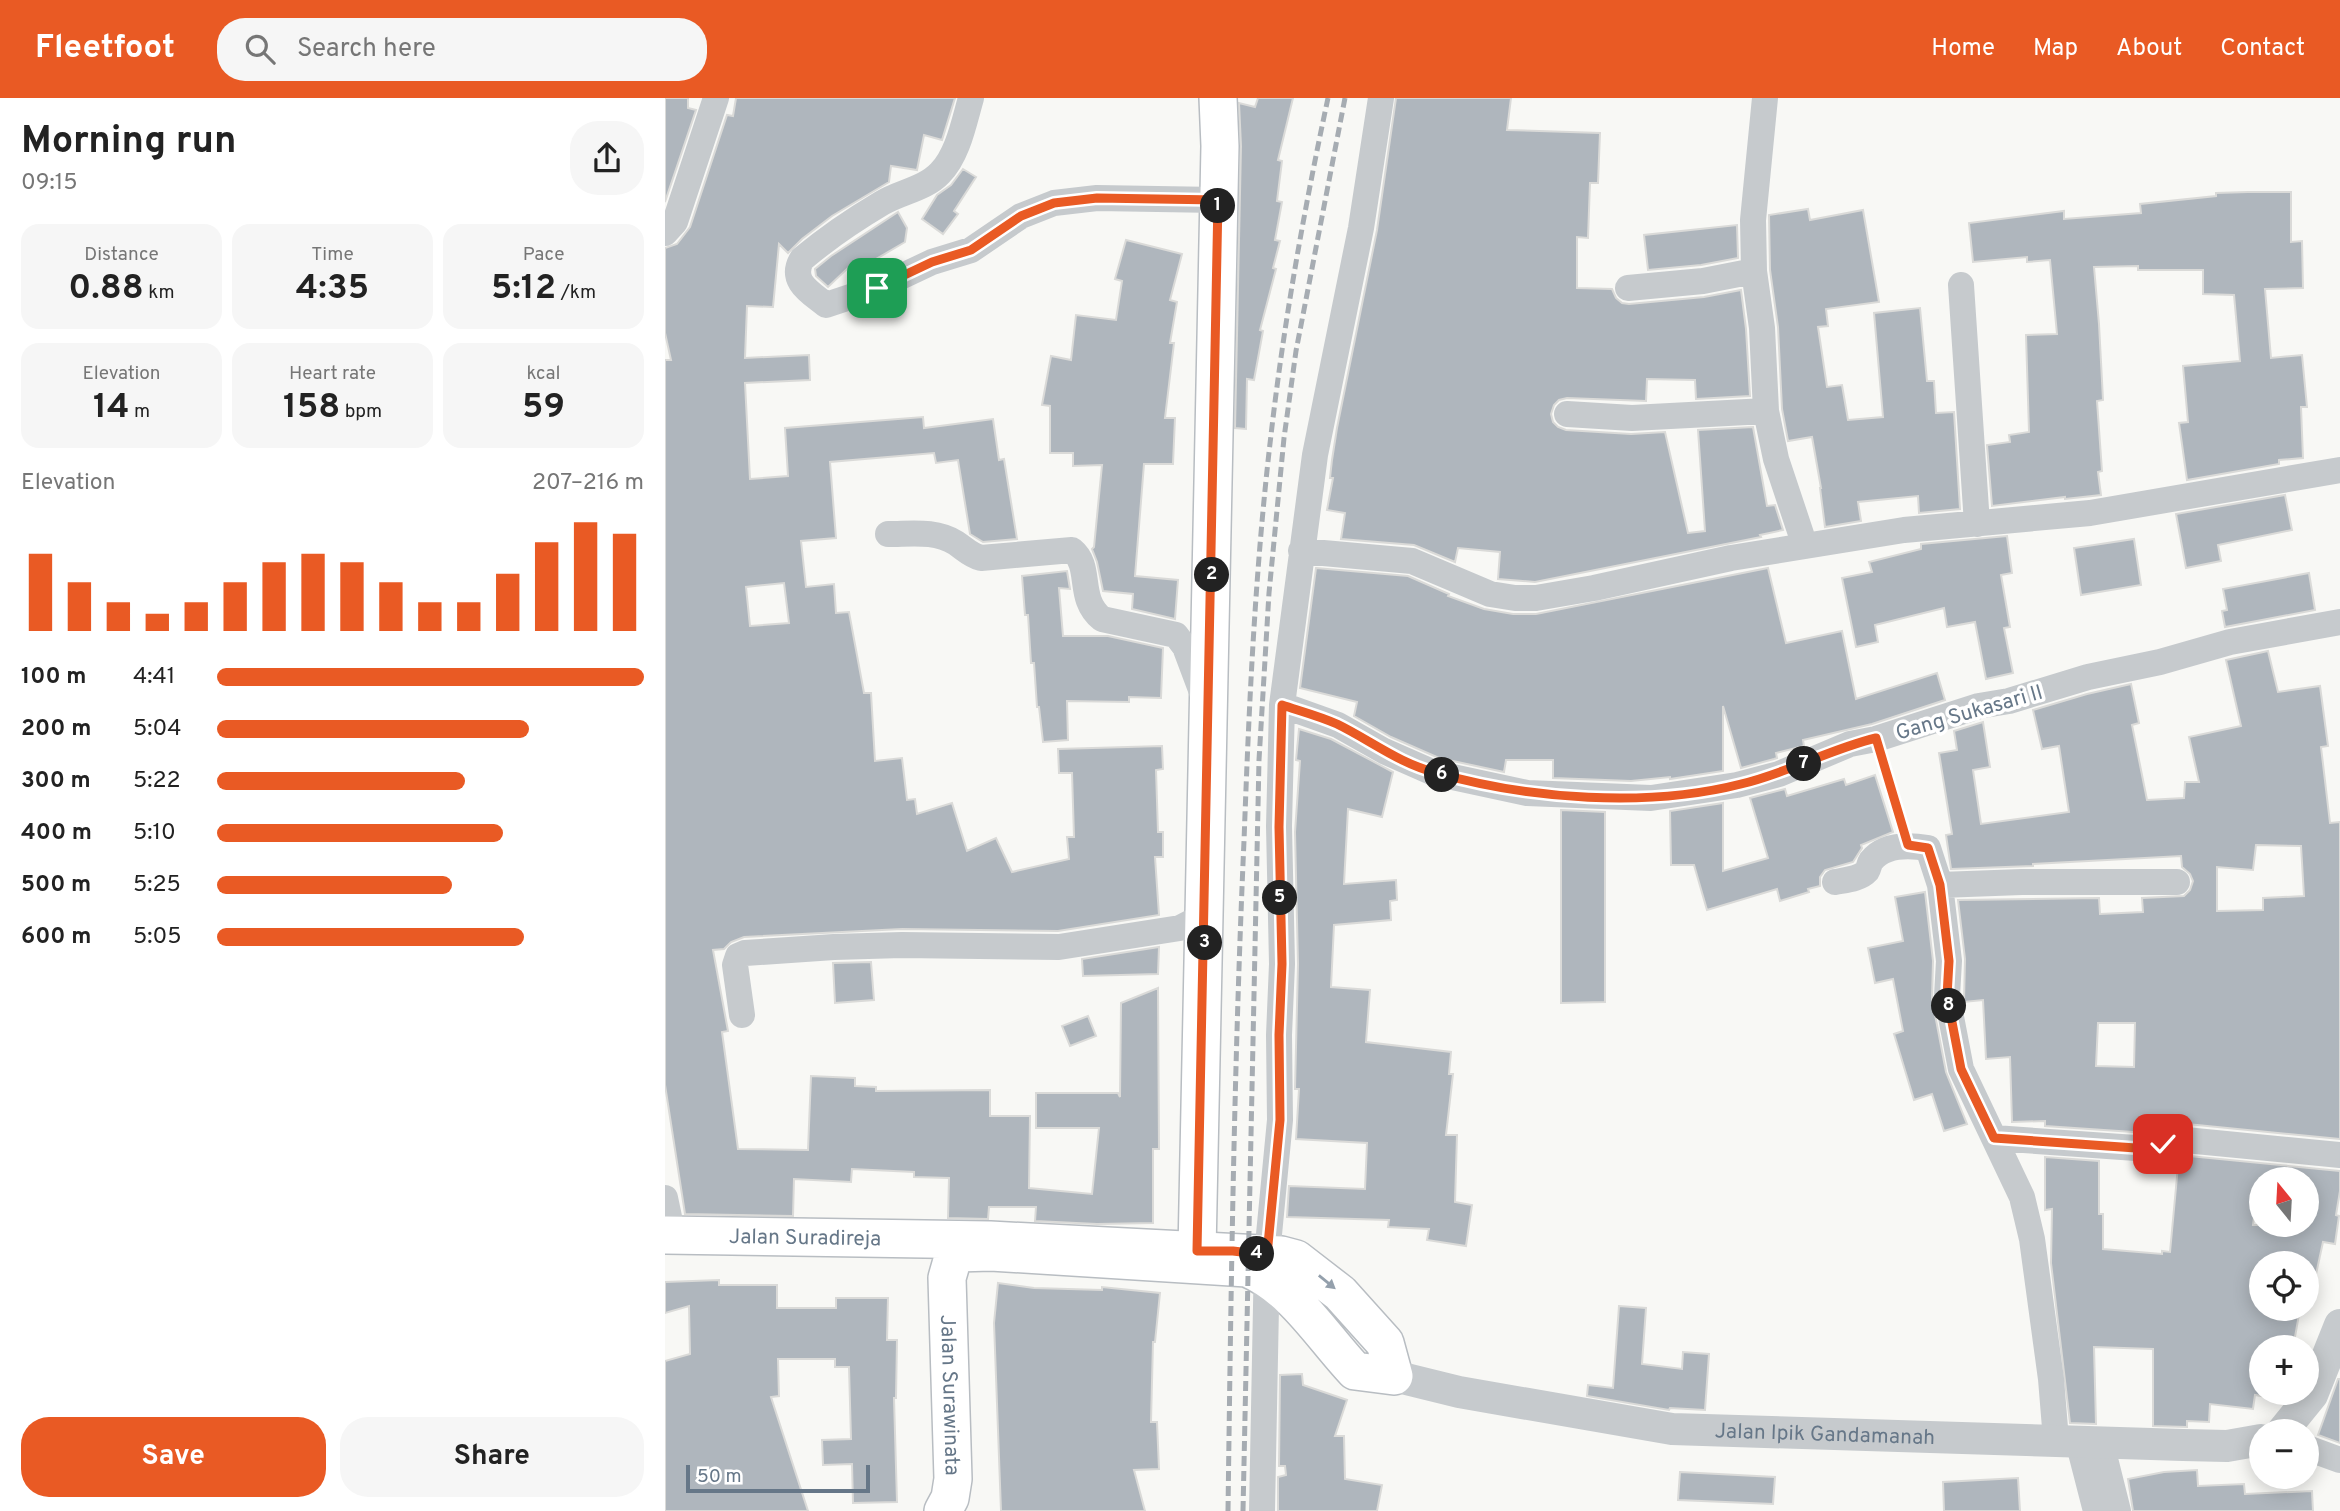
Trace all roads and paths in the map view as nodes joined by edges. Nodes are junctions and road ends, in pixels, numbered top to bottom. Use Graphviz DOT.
graph roads {
  1 [pos="716,98"];
  2 [pos="971,98"];
  3 [pos="1218,98"];
  4 [pos="1381,98"];
  5 [pos="1765,98"];
  6 [pos="1218,200"];
  7 [pos="665,233"];
  8 [pos="1754,271"];
  9 [pos="1961,285"];
  10 [pos="1628,288"];
  11 [pos="1766,411"];
  12 [pos="1567,414"];
  13 [pos="2340,470"];
  14 [pos="1977,524"];
  15 [pos="888,534"];
  16 [pos="1805,546"];
  17 [pos="1301,551"];
  18 [pos="2340,622"];
  19 [pos="1282,705"];
  20 [pos="1209,713"];
  21 [pos="1876,738"];
  22 [pos="1908,845"];
  23 [pos="1835,882"];
  24 [pos="2177,883"];
  25 [pos="1940,885"];
  26 [pos="1205,915"];
  27 [pos="742,1015"];
  28 [pos="1994,1138"];
  29 [pos="2340,1155"];
  30 [pos="665,1198"];
  31 [pos="669,1236"];
  32 [pos="904,1240"];
  33 [pos="945,1241"];
  34 [pos="1197,1251"];
  35 [pos="1267,1266"];
  36 [pos="947,1278"];
  37 [pos="2340,1325"];
  38 [pos="1394,1376"];
  39 [pos="2293,1419"];
  40 [pos="2078,1441"];
  41 [pos="2249,1442"];
  42 [pos="2319,1452"];
  43 [pos="2340,1460"];
  44 [pos="943,1511"];
  45 [pos="1262,1511"];
  46 [pos="2096,1511"];
  47 [pos="2118,1511"];
  1 -- 7 [label="street"];
  2 -- 6 [label="street"];
  3 -- 6 [label="main road"];
  4 -- 17 [label="street"];
  5 -- 8 [label="street"];
  6 -- 20 [label="main road"];
  8 -- 10 [label="street"];
  8 -- 11 [label="street"];
  9 -- 14 [label="street"];
  11 -- 12 [label="street"];
  11 -- 16 [label="street"];
  13 -- 14 [label="street"];
  14 -- 16 [label="street"];
  15 -- 20 [label="street"];
  16 -- 17 [label="street"];
  17 -- 19 [label="street"];
  18 -- 21 [label="street, Gang Sukasari II"];
  19 -- 21 [label="street, Gang Sukasari II"];
  19 -- 35 [label="street"];
  20 -- 26 [label="main road"];
  21 -- 22 [label="path"];
  22 -- 23 [label="street"];
  22 -- 25 [label="street"];
  24 -- 25 [label="street"];
  25 -- 28 [label="street"];
  26 -- 27 [label="street"];
  26 -- 34 [label="main road"];
  28 -- 29 [label="street"];
  28 -- 40 [label="street"];
  30 -- 31 [label="street"];
  31 -- 32 [label="main road, Jalan Suradireja"];
  32 -- 33 [label="main road, Jalan Suradireja"];
  32 -- 36 [label="main road"];
  33 -- 34 [label="main road, Jalan Ipik Gandamanah"];
  34 -- 35 [label="main road, Jalan Ipik Gandamanah"];
  35 -- 36 [label="main road, Jalan Ipik Gandamanah"];
  35 -- 38 [label="main road, Jalan Ipik Gandamanah"];
  35 -- 45 [label="street"];
  36 -- 44 [label="main road, Jalan Surawinata"];
  37 -- 39 [label="street"];
  38 -- 40 [label="street, Jalan Ipik Gandamanah"];
  40 -- 41 [label="street, Jalan Ipik Gandamanah"];
  40 -- 46 [label="street"];
  40 -- 47 [label="street"];
  42 -- 43 [label="street"];
}
